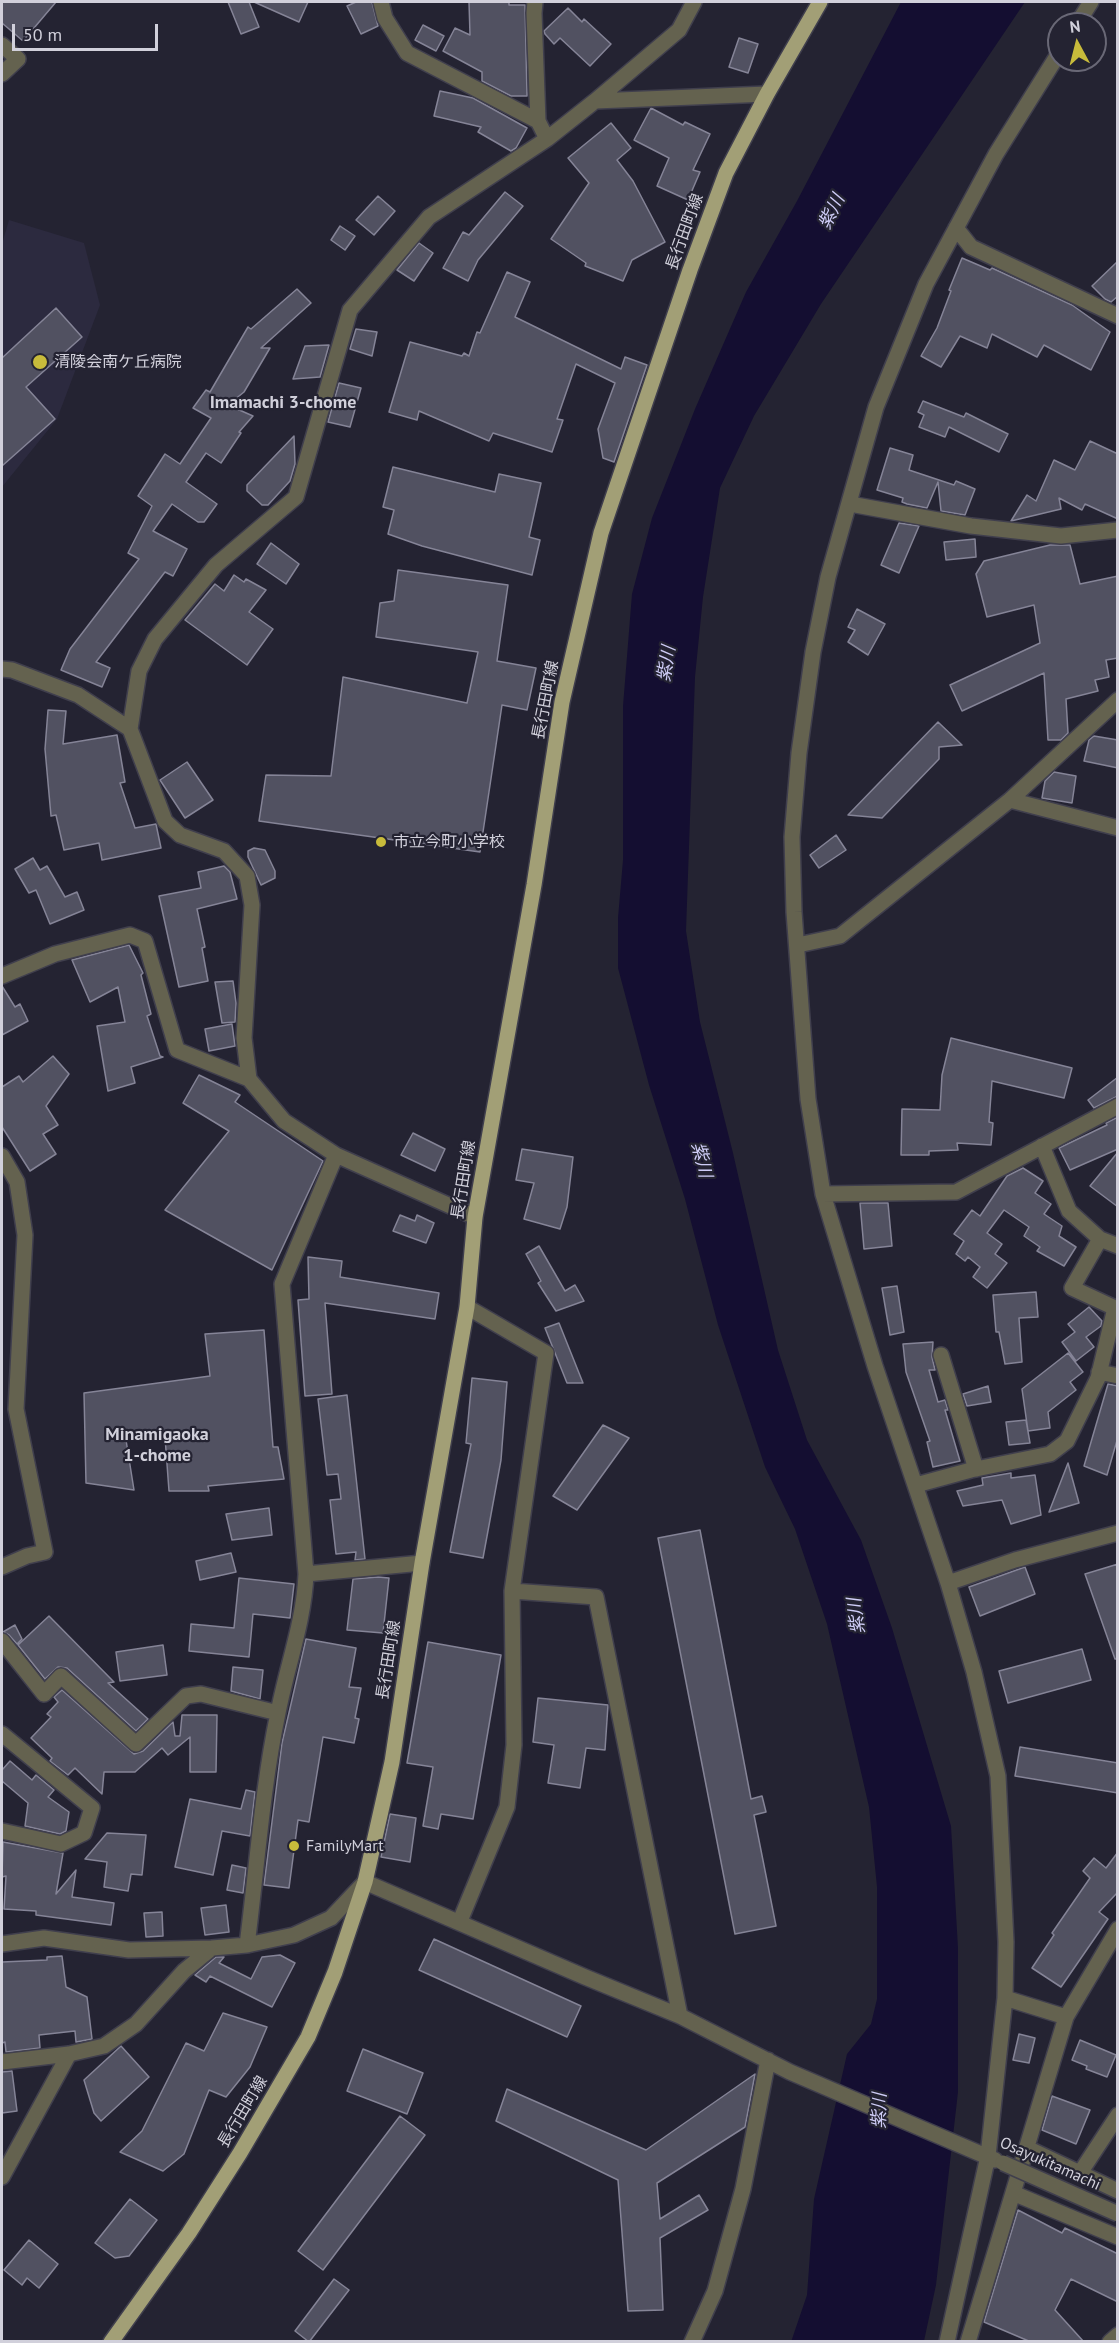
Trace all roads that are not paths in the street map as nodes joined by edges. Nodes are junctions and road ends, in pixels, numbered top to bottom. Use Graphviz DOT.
graph roads {
  1 [pos="381,2"];
  2 [pos="536,2"];
  3 [pos="694,2"];
  4 [pos="820,2"];
  5 [pos="2,45"];
  6 [pos="1047,72"];
  7 [pos="2,74"];
  8 [pos="767,94"];
  9 [pos="595,101"];
  10 [pos="538,121"];
  11 [pos="547,140"];
  12 [pos="956,228"];
  13 [pos="1118,316"];
  14 [pos="850,504"];
  15 [pos="1118,530"];
  16 [pos="2,669"];
  17 [pos="1118,700"];
  18 [pos="130,729"];
  19 [pos="1010,800"];
  20 [pos="1118,828"];
  21 [pos="798,945"];
  22 [pos="2,976"];
  23 [pos="249,1079"];
  24 [pos="1118,1106"];
  25 [pos="1041,1146"];
  26 [pos="336,1155"];
  27 [pos="2,1156"];
  28 [pos="823,1194"];
  29 [pos="475,1217"];
  30 [pos="1100,1239"];
  31 [pos="1118,1246"];
  32 [pos="467,1307"];
  33 [pos="941,1356"];
  34 [pos="1099,1372"];
  35 [pos="1118,1376"];
  36 [pos="976,1469"];
  37 [pos="916,1485"];
  38 [pos="1118,1533"];
  39 [pos="422,1563"];
  40 [pos="2,1567"];
  41 [pos="306,1574"];
  42 [pos="948,1583"];
  43 [pos="512,1591"];
  44 [pos="2,1641"];
  45 [pos="278,1713"];
  46 [pos="2,1734"];
  47 [pos="2,1831"];
  48 [pos="365,1882"];
  49 [pos="460,1921"];
  50 [pos="1118,1929"];
  51 [pos="2,1944"];
  52 [pos="247,1945"];
  53 [pos="212,1948"];
  54 [pos="1005,1998"];
  55 [pos="680,2016"];
  56 [pos="1066,2017"];
  57 [pos="69,2054"];
  58 [pos="768,2060"];
  59 [pos="2,2062"];
  60 [pos="1118,2115"];
  61 [pos="1027,2148"];
  62 [pos="987,2156"];
  63 [pos="1080,2173"];
  64 [pos="2,2177"];
  65 [pos="1118,2191"];
  66 [pos="1013,2193"];
  67 [pos="1118,2214"];
  68 [pos="1118,2236"];
  69 [pos="111,2342"];
  70 [pos="692,2342"];
  71 [pos="947,2342"];
  72 [pos="968,2342"];
  1 -- 10 [label="street"];
  2 -- 10 [label="street"];
  3 -- 9 [label="street"];
  4 -- 8 [label="main road, 長行田町線"];
  5 -- 7 [label="street"];
  6 -- 12 [label="street"];
  8 -- 9 [label="street"];
  8 -- 29 [label="main road, 長行田町線"];
  9 -- 11 [label="street"];
  10 -- 11 [label="street"];
  11 -- 18 [label="street"];
  12 -- 13 [label="street"];
  12 -- 14 [label="street"];
  14 -- 15 [label="street"];
  14 -- 21 [label="street"];
  16 -- 18 [label="street"];
  17 -- 19 [label="street"];
  18 -- 23 [label="street"];
  19 -- 20 [label="street"];
  19 -- 21 [label="street"];
  21 -- 28 [label="street"];
  22 -- 23 [label="street"];
  23 -- 26 [label="street"];
  24 -- 25 [label="street"];
  25 -- 28 [label="street"];
  25 -- 30 [label="street"];
  26 -- 29 [label="street"];
  26 -- 41 [label="street"];
  27 -- 40 [label="street"];
  28 -- 37 [label="street"];
  29 -- 32 [label="main road, 長行田町線"];
  30 -- 31 [label="street"];
  30 -- 34 [label="street"];
  32 -- 39 [label="main road, 長行田町線"];
  32 -- 43 [label="street"];
  33 -- 36 [label="street"];
  34 -- 35 [label="street"];
  34 -- 36 [label="street"];
  36 -- 37 [label="street"];
  37 -- 42 [label="street"];
  38 -- 42 [label="street"];
  39 -- 41 [label="street"];
  39 -- 48 [label="main road, 長行田町線"];
  41 -- 45 [label="street"];
  42 -- 54 [label="street"];
  43 -- 49 [label="street"];
  43 -- 55 [label="street"];
  44 -- 45 [label="street"];
  45 -- 52 [label="street"];
  46 -- 47 [label="street"];
  48 -- 49 [label="street, Osayukitamachi"];
  48 -- 52 [label="street"];
  48 -- 69 [label="main road, 長行田町線"];
  49 -- 55 [label="street, Osayukitamachi"];
  50 -- 56 [label="street"];
  51 -- 53 [label="street"];
  52 -- 53 [label="street"];
  53 -- 57 [label="street"];
  54 -- 56 [label="street"];
  54 -- 62 [label="street"];
  55 -- 58 [label="street, Osayukitamachi"];
  56 -- 61 [label="street"];
  57 -- 59 [label="street"];
  57 -- 64 [label="street"];
  58 -- 62 [label="street, Osayukitamachi"];
  58 -- 70 [label="street"];
  60 -- 63 [label="street"];
  61 -- 63 [label="street"];
  61 -- 66 [label="street"];
  62 -- 67 [label="street, Osayukitamachi, bridge"];
  62 -- 71 [label="street"];
  63 -- 65 [label="street"];
  66 -- 68 [label="street"];
  66 -- 72 [label="street"];
}
